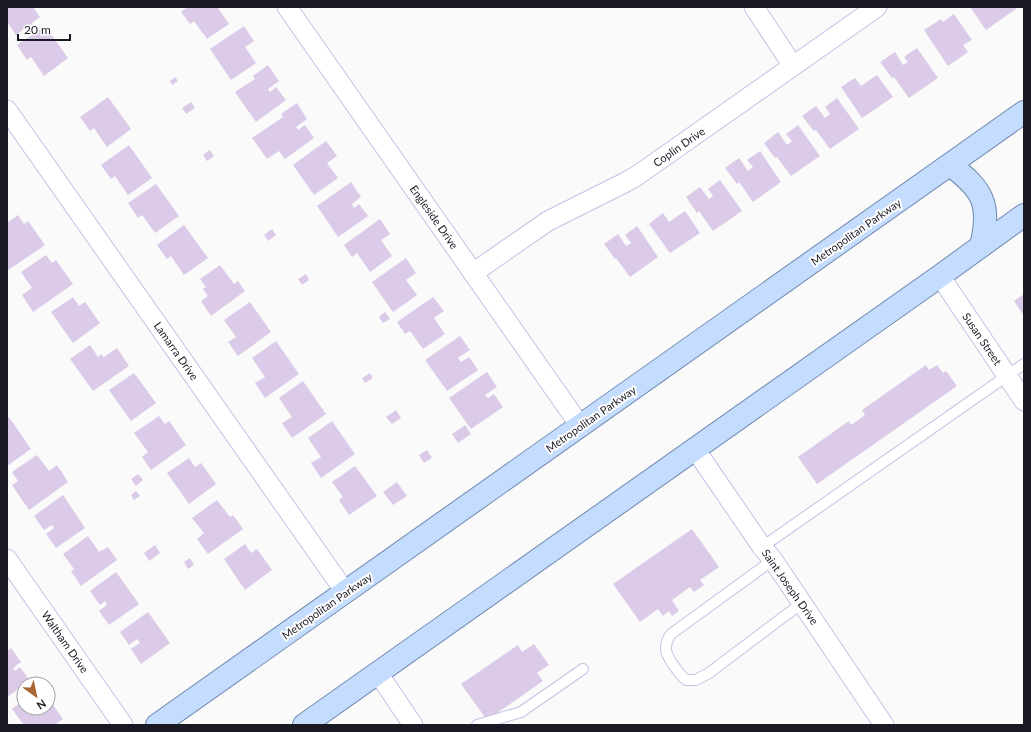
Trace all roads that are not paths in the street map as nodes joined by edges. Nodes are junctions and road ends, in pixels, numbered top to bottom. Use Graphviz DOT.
graph roads {
  1 [pos="287,7"];
  2 [pos="754,7"];
  3 [pos="877,7"];
  4 [pos="793,66"];
  5 [pos="7,110"];
  6 [pos="1024,112"];
  7 [pos="950,165"];
  8 [pos="1024,215"];
  9 [pos="980,246"];
  10 [pos="473,273"];
  11 [pos="940,276"];
  12 [pos="1024,364"];
  13 [pos="1007,376"];
  14 [pos="1024,401"];
  15 [pos="581,427"];
  16 [pos="695,449"];
  17 [pos="768,554"];
  18 [pos="7,559"];
  19 [pos="346,593"];
  20 [pos="802,603"];
  21 [pos="583,669"];
  22 [pos="378,673"];
  23 [pos="123,725"];
  24 [pos="158,725"];
  25 [pos="304,725"];
  26 [pos="413,725"];
  27 [pos="478,725"];
  28 [pos="884,725"];
  1 -- 10 [label="street, Engleside Drive"];
  2 -- 4 [label="street"];
  3 -- 4 [label="street, Coplin Drive"];
  4 -- 10 [label="street, Coplin Drive"];
  5 -- 19 [label="street, Lamarra Drive"];
  6 -- 7 [label="main road, Metropolitan Parkway"];
  7 -- 9 [label="main road"];
  7 -- 15 [label="main road, Metropolitan Parkway"];
  8 -- 9 [label="main road"];
  9 -- 11 [label="main road"];
  10 -- 15 [label="street, Engleside Drive"];
  11 -- 13 [label="street, Susan Street"];
  11 -- 16 [label="main road"];
  12 -- 13 [label="lane"];
  13 -- 14 [label="street, Susan Street"];
  13 -- 17 [label="lane"];
  15 -- 19 [label="main road, Metropolitan Parkway"];
  16 -- 17 [label="street, Saint Joseph Drive"];
  16 -- 22 [label="main road"];
  17 -- 20 [label="street, Saint Joseph Drive"];
  17 -- 20 [label="lane"];
  18 -- 23 [label="street, Waltham Drive"];
  19 -- 24 [label="main road, Metropolitan Parkway"];
  20 -- 28 [label="street, Saint Joseph Drive"];
  21 -- 27 [label="lane"];
  22 -- 25 [label="main road"];
  22 -- 26 [label="street"];
}
